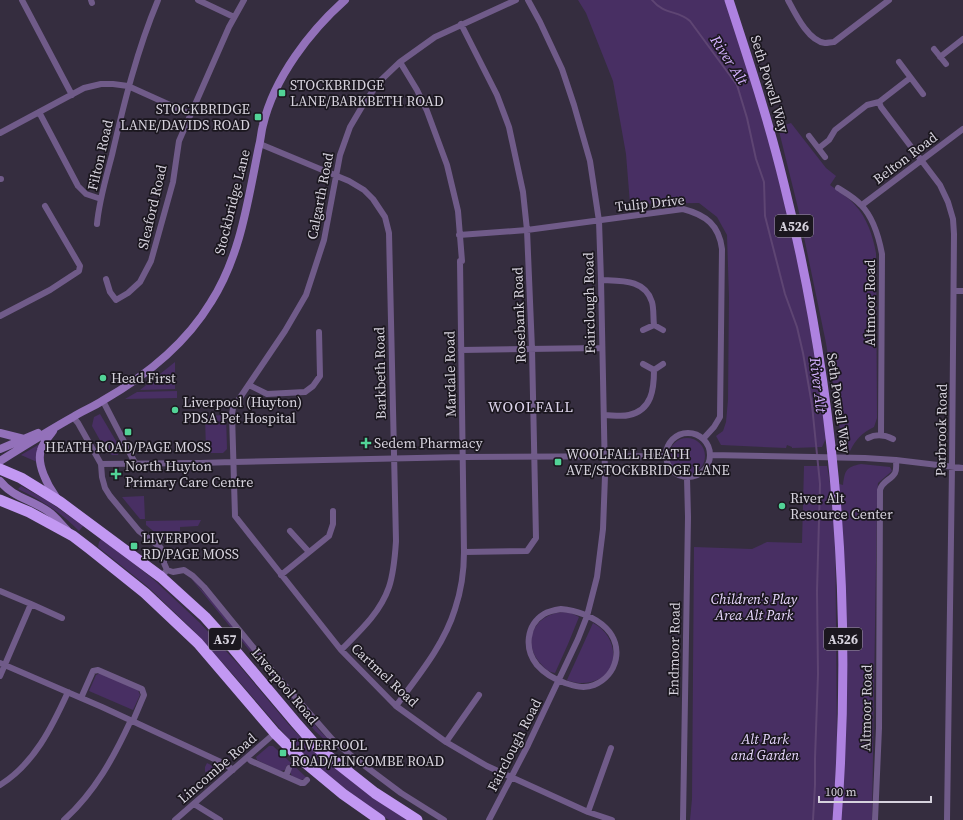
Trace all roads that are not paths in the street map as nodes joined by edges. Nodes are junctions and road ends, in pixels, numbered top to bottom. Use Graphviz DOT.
graph roads {
  1 [pos="22,0"];
  2 [pos="158,0"];
  3 [pos="198,0"];
  4 [pos="244,0"];
  5 [pos="345,0"];
  6 [pos="516,0"];
  7 [pos="528,0"];
  8 [pos="729,0"];
  9 [pos="788,0"];
  10 [pos="885,1"];
  11 [pos="234,17"];
  12 [pos="461,24"];
  13 [pos="963,39"];
  14 [pos="934,49"];
  15 [pos="940,57"];
  16 [pos="400,62"];
  17 [pos="899,62"];
  18 [pos="946,64"];
  19 [pos="910,78"];
  20 [pos="128,86"];
  21 [pos="923,94"];
  22 [pos="72,95"];
  23 [pos="879,102"];
  24 [pos="39,112"];
  25 [pos="190,114"];
  26 [pos="963,129"];
  27 [pos="0,133"];
  28 [pos="809,136"];
  29 [pos="260,144"];
  30 [pos="818,148"];
  31 [pos="825,157"];
  32 [pos="922,161"];
  33 [pos="335,176"];
  34 [pos="838,188"];
  35 [pos="101,199"];
  36 [pos="862,205"];
  37 [pos="45,206"];
  38 [pos="599,221"];
  39 [pos="97,224"];
  40 [pos="527,230"];
  41 [pos="459,235"];
  42 [pos="106,279"];
  43 [pos="601,280"];
  44 [pos="954,291"];
  45 [pos="963,291"];
  46 [pos="0,316"];
  47 [pos="654,325"];
  48 [pos="643,330"];
  49 [pos="663,330"];
  50 [pos="319,332"];
  51 [pos="602,348"];
  52 [pos="532,349"];
  53 [pos="461,350"];
  54 [pos="643,364"];
  55 [pos="663,364"];
  56 [pos="654,370"];
  57 [pos="249,385"];
  58 [pos="103,401"];
  59 [pos="604,415"];
  60 [pos="73,417"];
  61 [pos="56,427"];
  62 [pos="0,433"];
  63 [pos="881,435"];
  64 [pos="868,438"];
  65 [pos="24,439"];
  66 [pos="703,439"];
  67 [pos="893,439"];
  68 [pos="0,450"];
  69 [pos="710,455"];
  70 [pos="604,456"];
  71 [pos="665,456"];
  72 [pos="833,457"];
  73 [pos="463,458"];
  74 [pos="535,458"];
  75 [pos="394,459"];
  76 [pos="896,460"];
  77 [pos="233,462"];
  78 [pos="135,463"];
  79 [pos="101,464"];
  80 [pos="952,467"];
  81 [pos="963,468"];
  82 [pos="1,469"];
  83 [pos="687,478"];
  84 [pos="0,500"];
  85 [pos="60,502"];
  86 [pos="333,511"];
  87 [pos="290,531"];
  88 [pos="73,536"];
  89 [pos="309,552"];
  90 [pos="464,552"];
  91 [pos="164,574"];
  92 [pos="281,575"];
  93 [pos="0,591"];
  94 [pos="31,604"];
  95 [pos="587,616"];
  96 [pos="62,618"];
  97 [pos="341,650"];
  98 [pos="2,664"];
  99 [pos="0,676"];
  100 [pos="559,681"];
  101 [pos="68,692"];
  102 [pos="478,695"];
  103 [pos="81,698"];
  104 [pos="396,706"];
  105 [pos="132,720"];
  106 [pos="275,733"];
  107 [pos="446,742"];
  108 [pos="611,748"];
  109 [pos="248,758"];
  110 [pos="289,768"];
  111 [pos="233,770"];
  112 [pos="286,776"];
  113 [pos="511,777"];
  114 [pos="307,780"];
  115 [pos="0,785"];
  116 [pos="194,804"];
  117 [pos="588,812"];
  118 [pos="64,820"];
  119 [pos="175,820"];
  120 [pos="220,820"];
  121 [pos="380,820"];
  122 [pos="417,820"];
  123 [pos="444,820"];
  124 [pos="490,820"];
  125 [pos="612,820"];
  126 [pos="683,820"];
  127 [pos="837,820"];
  128 [pos="876,820"];
  129 [pos="947,820"];
  1 -- 22 [label="street"];
  2 -- 20 [label="street, Filton Road"];
  3 -- 11 [label="street"];
  4 -- 11 [label="street, Sleaford Road"];
  5 -- 29 [label="main road, Stockbridge Lane"];
  6 -- 12 [label="street, Calgarth Road"];
  7 -- 38 [label="street, Fairclough Road"];
  8 -- 72 [label="main road, Seth Powell Way / A526"];
  9 -- 10 [label="street"];
  11 -- 25 [label="street, Sleaford Road"];
  12 -- 16 [label="street, Calgarth Road"];
  12 -- 40 [label="street, Rosebank Road"];
  13 -- 15 [label="street"];
  14 -- 15 [label="street"];
  15 -- 18 [label="street"];
  16 -- 33 [label="street, Calgarth Road"];
  16 -- 41 [label="street, Mardale Road"];
  17 -- 19 [label="street"];
  19 -- 21 [label="street"];
  19 -- 23 [label="street"];
  20 -- 22 [label="street"];
  20 -- 25 [label="street"];
  20 -- 35 [label="street, Filton Road"];
  22 -- 24 [label="street"];
  23 -- 30 [label="street"];
  23 -- 32 [label="street, Parbrook Road"];
  24 -- 27 [label="street"];
  24 -- 35 [label="street"];
  25 -- 42 [label="street, Sleaford Road"];
  26 -- 32 [label="street, Belton Road"];
  28 -- 30 [label="street"];
  29 -- 33 [label="street, Barkbeth Road"];
  29 -- 58 [label="main road, Stockbridge Lane"];
  30 -- 31 [label="street"];
  32 -- 36 [label="street, Belton Road"];
  32 -- 44 [label="street, Parbrook Road"];
  33 -- 57 [label="street, Calgarth Road"];
  33 -- 75 [label="street, Barkbeth Road"];
  34 -- 36 [label="street, Altmoor Road"];
  35 -- 39 [label="street, Filton Road"];
  36 -- 63 [label="street, Altmoor Road"];
  37 -- 46 [label="street"];
  38 -- 40 [label="street, Tulip Drive"];
  38 -- 43 [label="street, Fairclough Road"];
  38 -- 66 [label="street, Tulip Drive"];
  40 -- 41 [label="street, Tulip Drive"];
  40 -- 52 [label="street, Rosebank Road"];
  41 -- 53 [label="street, Mardale Road"];
  43 -- 47 [label="street"];
  43 -- 51 [label="street, Fairclough Road"];
  44 -- 45 [label="street"];
  44 -- 80 [label="street, Parbrook Road"];
  47 -- 48 [label="street"];
  47 -- 49 [label="street"];
  50 -- 57 [label="street"];
  51 -- 52 [label="street"];
  51 -- 59 [label="street, Fairclough Road"];
  52 -- 53 [label="street"];
  52 -- 74 [label="street, Rosebank Road"];
  53 -- 73 [label="street, Mardale Road"];
  54 -- 56 [label="street"];
  55 -- 56 [label="street"];
  56 -- 59 [label="street"];
  57 -- 77 [label="street, Calgarth Road"];
  58 -- 60 [label="main road, Stockbridge Lane"];
  58 -- 78 [label="street"];
  59 -- 70 [label="street, Fairclough Road"];
  60 -- 61 [label="main road, Stockbridge Lane"];
  60 -- 79 [label="street"];
  61 -- 65 [label="main road, Stockbridge Lane"];
  61 -- 82 [label="main road, Stockbridge Lane"];
  61 -- 85 [label="main road"];
  62 -- 65 [label="main road"];
  63 -- 64 [label="street"];
  63 -- 67 [label="street"];
  65 -- 68 [label="main road, Stockbridge Lane"];
  66 -- 69 [label="street"];
  66 -- 71 [label="street"];
  69 -- 72 [label="street"];
  69 -- 83 [label="street"];
  70 -- 71 [label="street"];
  70 -- 74 [label="street"];
  70 -- 95 [label="street, Fairclough Road"];
  71 -- 83 [label="street"];
  72 -- 76 [label="street"];
  72 -- 127 [label="main road, Seth Powell Way / A526"];
  73 -- 74 [label="street"];
  73 -- 75 [label="street"];
  73 -- 90 [label="street, Mardale Road"];
  74 -- 90 [label="street, Rosebank Road"];
  75 -- 77 [label="street"];
  75 -- 97 [label="street, Barkbeth Road"];
  76 -- 80 [label="street"];
  76 -- 128 [label="street, Altmoor Road"];
  77 -- 78 [label="street"];
  77 -- 92 [label="street, Cartmel Road"];
  78 -- 79 [label="street"];
  79 -- 91 [label="street"];
  80 -- 81 [label="street"];
  80 -- 129 [label="street, Parbrook Road"];
  82 -- 85 [label="highway, Liverpool Road / A57"];
  82 -- 88 [label="main road"];
  83 -- 126 [label="street, Endmoor Road"];
  84 -- 88 [label="highway, A57"];
  85 -- 91 [label="highway, Liverpool Road / A57"];
  86 -- 89 [label="street"];
  87 -- 89 [label="street"];
  88 -- 106 [label="highway, A57"];
  89 -- 92 [label="street"];
  90 -- 104 [label="street, Mardale Road"];
  91 -- 122 [label="highway, Liverpool Road / A57"];
  91 -- 123 [label="street"];
  92 -- 97 [label="street, Cartmel Road"];
  93 -- 94 [label="street"];
  94 -- 96 [label="street"];
  94 -- 98 [label="street"];
  95 -- 100 [label="street, Fairclough Road"];
  95 -- 100 [label="street"];
  95 -- 100 [label="street"];
  97 -- 104 [label="street, Cartmel Road"];
  98 -- 99 [label="street"];
  98 -- 101 [label="street"];
  100 -- 113 [label="street, Fairclough Road"];
  101 -- 103 [label="street"];
  101 -- 115 [label="street"];
  102 -- 107 [label="street"];
  103 -- 105 [label="street"];
  103 -- 105 [label="street"];
  104 -- 107 [label="street, Cartmel Road"];
  105 -- 111 [label="street"];
  105 -- 118 [label="street"];
  106 -- 109 [label="street, Lincombe Road"];
  106 -- 121 [label="highway, A57"];
  107 -- 113 [label="street, Cartmel Road"];
  108 -- 117 [label="street"];
  109 -- 111 [label="street, Lincombe Road"];
  109 -- 112 [label="street"];
  110 -- 112 [label="street"];
  111 -- 116 [label="street, Lincombe Road"];
  112 -- 114 [label="street"];
  113 -- 117 [label="street, Cartmel Road"];
  113 -- 124 [label="street, Fairclough Road"];
  116 -- 119 [label="street, Lincombe Road"];
  116 -- 120 [label="street"];
  117 -- 125 [label="street, Cartmel Road"];
}
